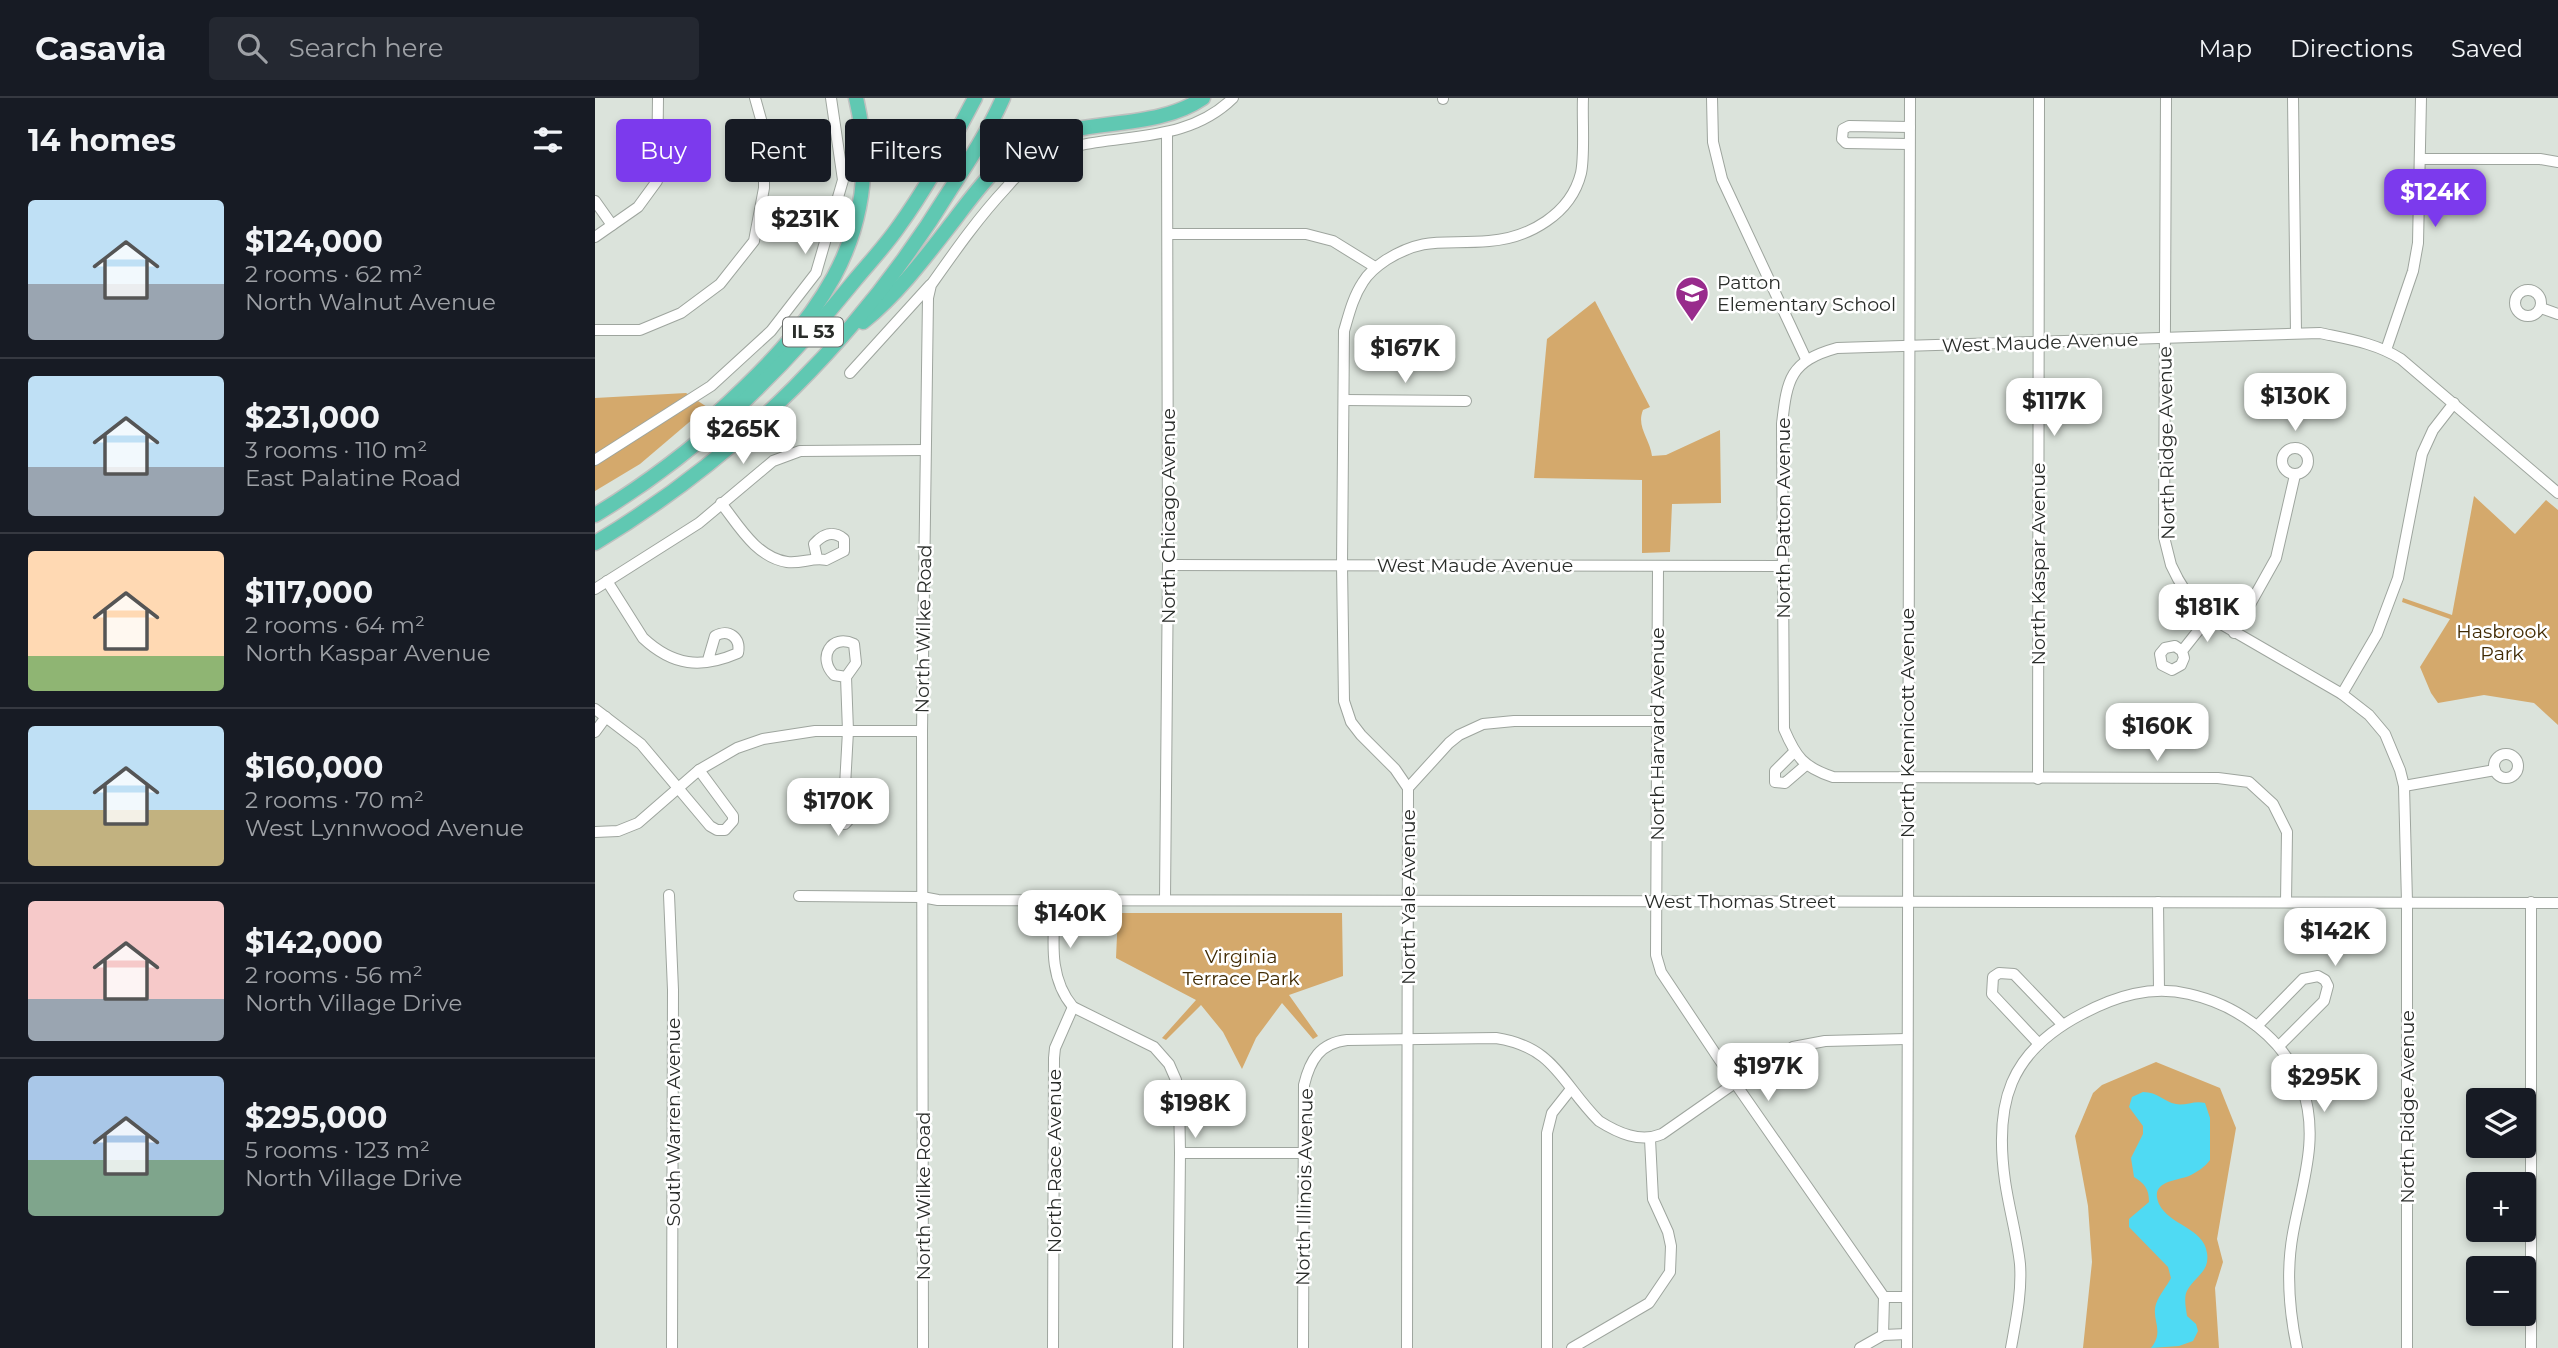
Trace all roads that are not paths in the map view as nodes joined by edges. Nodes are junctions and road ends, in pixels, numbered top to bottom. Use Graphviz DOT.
graph roads {
  1 [pos="658,98"];
  2 [pos="755,98"];
  3 [pos="831,98"];
  4 [pos="856,98"];
  5 [pos="975,98"];
  6 [pos="1003,98"];
  7 [pos="1203,98"];
  8 [pos="1233,98"];
  9 [pos="1583,98"];
  10 [pos="1712,98"];
  11 [pos="1910,98"];
  12 [pos="2039,98"];
  13 [pos="2166,98"];
  14 [pos="2293,98"];
  15 [pos="2421,98"];
  16 [pos="1910,127"];
  17 [pos="1167,133"];
  18 [pos="1909,144"];
  19 [pos="2421,159"];
  20 [pos="2558,162"];
  21 [pos="595,201"];
  22 [pos="612,225"];
  23 [pos="1168,234"];
  24 [pos="595,237"];
  25 [pos="1375,267"];
  26 [pos="931,285"];
  27 [pos="2541,308"];
  28 [pos="2558,314"];
  29 [pos="595,330"];
  30 [pos="2296,333"];
  31 [pos="2165,337"];
  32 [pos="840,340"];
  33 [pos="2039,342"];
  34 [pos="1909,345"];
  35 [pos="2386,350"];
  36 [pos="1806,359"];
  37 [pos="850,373"];
  38 [pos="1344,400"];
  39 [pos="1467,401"];
  40 [pos="2454,403"];
  41 [pos="925,450"];
  42 [pos="595,460"];
  43 [pos="2295,475"];
  44 [pos="652,477"];
  45 [pos="2558,493"];
  46 [pos="721,503"];
  47 [pos="595,514"];
  48 [pos="595,542"];
  49 [pos="817,558"];
  50 [pos="1168,565"];
  51 [pos="1342,565"];
  52 [pos="1782,566"];
  53 [pos="1658,567"];
  54 [pos="607,581"];
  55 [pos="595,589"];
  56 [pos="2209,617"];
  57 [pos="2234,633"];
  58 [pos="2182,651"];
  59 [pos="708,660"];
  60 [pos="846,677"];
  61 [pos="2342,694"];
  62 [pos="595,709"];
  63 [pos="606,717"];
  64 [pos="1657,720"];
  65 [pos="848,731"];
  66 [pos="922,731"];
  67 [pos="595,732"];
  68 [pos="1794,752"];
  69 [pos="1806,765"];
  70 [pos="699,770"];
  71 [pos="2495,770"];
  72 [pos="1907,777"];
  73 [pos="2038,779"];
  74 [pos="845,786"];
  75 [pos="2404,786"];
  76 [pos="1408,788"];
  77 [pos="677,789"];
  78 [pos="595,832"];
  79 [pos="669,895"];
  80 [pos="799,896"];
  81 [pos="922,897"];
  82 [pos="1055,900"];
  83 [pos="1165,900"];
  84 [pos="1408,900"];
  85 [pos="1657,901"];
  86 [pos="1907,901"];
  87 [pos="2158,902"];
  88 [pos="2286,902"];
  89 [pos="2407,902"];
  90 [pos="2531,902"];
  91 [pos="2558,902"];
  92 [pos="2159,990"];
  93 [pos="1073,1007"];
  94 [pos="2062,1024"];
  95 [pos="2257,1026"];
  96 [pos="1906,1039"];
  97 [pos="1408,1040"];
  98 [pos="2039,1044"];
  99 [pos="2279,1046"];
  100 [pos="1735,1083"];
  101 [pos="1571,1089"];
  102 [pos="1650,1139"];
  103 [pos="1179,1153"];
  104 [pos="1302,1153"];
  105 [pos="1884,1297"];
  106 [pos="1906,1297"];
  107 [pos="1907,1334"];
  108 [pos="1883,1335"];
  109 [pos="673,1348"];
  110 [pos="923,1348"];
  111 [pos="1053,1348"];
  112 [pos="1178,1348"];
  113 [pos="1303,1348"];
  114 [pos="1407,1348"];
  115 [pos="1547,1348"];
  116 [pos="1572,1348"];
  117 [pos="1860,1348"];
  118 [pos="1907,1348"];
  119 [pos="2011,1348"];
  120 [pos="2297,1348"];
  121 [pos="2407,1348"];
  122 [pos="2531,1348"];
  1 -- 22 [label="street"];
  2 -- 29 [label="street"];
  3 -- 42 [label="street"];
  4 -- 44 [label="highway"];
  5 -- 44 [label="highway, IL 53"];
  6 -- 32 [label="highway, IL 53"];
  7 -- 32 [label="highway"];
  8 -- 17 [label="street, North Wilke Road"];
  9 -- 25 [label="street"];
  10 -- 36 [label="street"];
  11 -- 16 [label="street, North Kennicott Avenue"];
  12 -- 33 [label="street, North Kaspar Avenue"];
  13 -- 31 [label="street, North Ridge Avenue"];
  14 -- 30 [label="street"];
  15 -- 19 [label="street"];
  16 -- 18 [label="street, North Kennicott Avenue"];
  16 -- 18 [label="street"];
  17 -- 23 [label="street, North Chicago Avenue"];
  17 -- 26 [label="street, North Wilke Road"];
  18 -- 34 [label="street, North Kennicott Avenue"];
  19 -- 20 [label="street"];
  19 -- 35 [label="street"];
  21 -- 22 [label="street"];
  22 -- 24 [label="street"];
  23 -- 25 [label="street"];
  23 -- 50 [label="street, North Chicago Avenue"];
  25 -- 38 [label="street, North Yale Avenue"];
  26 -- 37 [label="street"];
  26 -- 41 [label="street, North Wilke Road"];
  27 -- 28 [label="street"];
  30 -- 31 [label="street, West Maude Avenue"];
  30 -- 35 [label="street, West Maude Avenue"];
  31 -- 33 [label="street, West Maude Avenue"];
  31 -- 56 [label="street, North Ridge Avenue"];
  32 -- 48 [label="highway, IL 53"];
  33 -- 34 [label="street, West Maude Avenue"];
  33 -- 73 [label="street, North Kaspar Avenue"];
  34 -- 36 [label="street, West Maude Avenue"];
  34 -- 72 [label="street, North Kennicott Avenue"];
  35 -- 40 [label="street, West Maude Avenue"];
  36 -- 52 [label="street, North Patton Avenue"];
  38 -- 39 [label="street"];
  38 -- 51 [label="street, North Yale Avenue"];
  40 -- 45 [label="street, West Maude Avenue"];
  40 -- 61 [label="street"];
  41 -- 46 [label="street"];
  41 -- 66 [label="street, North Wilke Road"];
  43 -- 57 [label="street"];
  44 -- 47 [label="highway, IL 53"];
  46 -- 49 [label="street"];
  46 -- 54 [label="street"];
  50 -- 51 [label="street, West Maude Avenue"];
  50 -- 83 [label="street, North Chicago Avenue"];
  51 -- 53 [label="street, West Maude Avenue"];
  51 -- 76 [label="street, North Yale Avenue"];
  52 -- 53 [label="street, West Maude Avenue"];
  52 -- 68 [label="street, North Patton Avenue"];
  53 -- 64 [label="street, North Harvard Avenue"];
  54 -- 55 [label="street"];
  54 -- 59 [label="street"];
  56 -- 57 [label="street, North Ridge Avenue"];
  56 -- 58 [label="street"];
  57 -- 61 [label="street, North Ridge Avenue"];
  60 -- 65 [label="street"];
  61 -- 75 [label="street, North Ridge Avenue"];
  62 -- 63 [label="street"];
  63 -- 67 [label="street"];
  63 -- 77 [label="street"];
  64 -- 76 [label="street"];
  64 -- 85 [label="street, North Harvard Avenue"];
  65 -- 66 [label="street"];
  65 -- 70 [label="street"];
  65 -- 74 [label="street"];
  66 -- 81 [label="street, North Wilke Road"];
  68 -- 69 [label="street, North Patton Avenue"];
  68 -- 69 [label="street"];
  69 -- 72 [label="street, North Patton Avenue"];
  70 -- 77 [label="street"];
  70 -- 77 [label="street"];
  71 -- 75 [label="street"];
  72 -- 73 [label="street, North Patton Avenue"];
  72 -- 86 [label="street, North Kennicott Avenue"];
  73 -- 88 [label="street, North Patton Avenue"];
  75 -- 89 [label="street, North Ridge Avenue"];
  76 -- 84 [label="street, North Yale Avenue"];
  77 -- 78 [label="street"];
  79 -- 109 [label="street, South Warren Avenue"];
  80 -- 81 [label="street, West Thomas Street"];
  81 -- 82 [label="street, West Thomas Street"];
  81 -- 110 [label="street, North Wilke Road"];
  82 -- 83 [label="street, West Thomas Street"];
  82 -- 93 [label="street"];
  83 -- 84 [label="street, West Thomas Street"];
  84 -- 85 [label="street, West Thomas Street"];
  84 -- 97 [label="street, North Yale Avenue"];
  85 -- 86 [label="street, West Thomas Street"];
  85 -- 100 [label="street, North Harvard Avenue"];
  86 -- 87 [label="street, West Thomas Street"];
  86 -- 96 [label="street, North Kennicott Avenue"];
  87 -- 88 [label="street, West Thomas Street"];
  87 -- 92 [label="street"];
  88 -- 89 [label="street, West Thomas Street"];
  89 -- 90 [label="street, West Thomas Street"];
  89 -- 121 [label="street, North Ridge Avenue"];
  90 -- 91 [label="street, West Thomas Street"];
  90 -- 122 [label="street"];
  92 -- 94 [label="street"];
  92 -- 95 [label="street"];
  93 -- 103 [label="street"];
  93 -- 111 [label="street, North Race Avenue"];
  94 -- 98 [label="street"];
  94 -- 98 [label="street"];
  95 -- 99 [label="street"];
  95 -- 99 [label="street"];
  96 -- 100 [label="street"];
  96 -- 106 [label="street, North Kennicott Avenue"];
  97 -- 101 [label="street"];
  97 -- 104 [label="street, North Illinois Avenue"];
  97 -- 114 [label="street, North Yale Avenue"];
  98 -- 119 [label="street"];
  99 -- 120 [label="street"];
  100 -- 102 [label="street"];
  100 -- 105 [label="street, North Harvard Avenue"];
  101 -- 102 [label="street"];
  101 -- 115 [label="street"];
  102 -- 116 [label="street"];
  103 -- 104 [label="street"];
  103 -- 112 [label="street"];
  104 -- 113 [label="street, North Illinois Avenue"];
  105 -- 106 [label="street"];
  105 -- 108 [label="street"];
  106 -- 107 [label="street, North Kennicott Avenue"];
  107 -- 108 [label="street"];
  107 -- 118 [label="street, North Kennicott Avenue"];
  108 -- 117 [label="street"];
}
